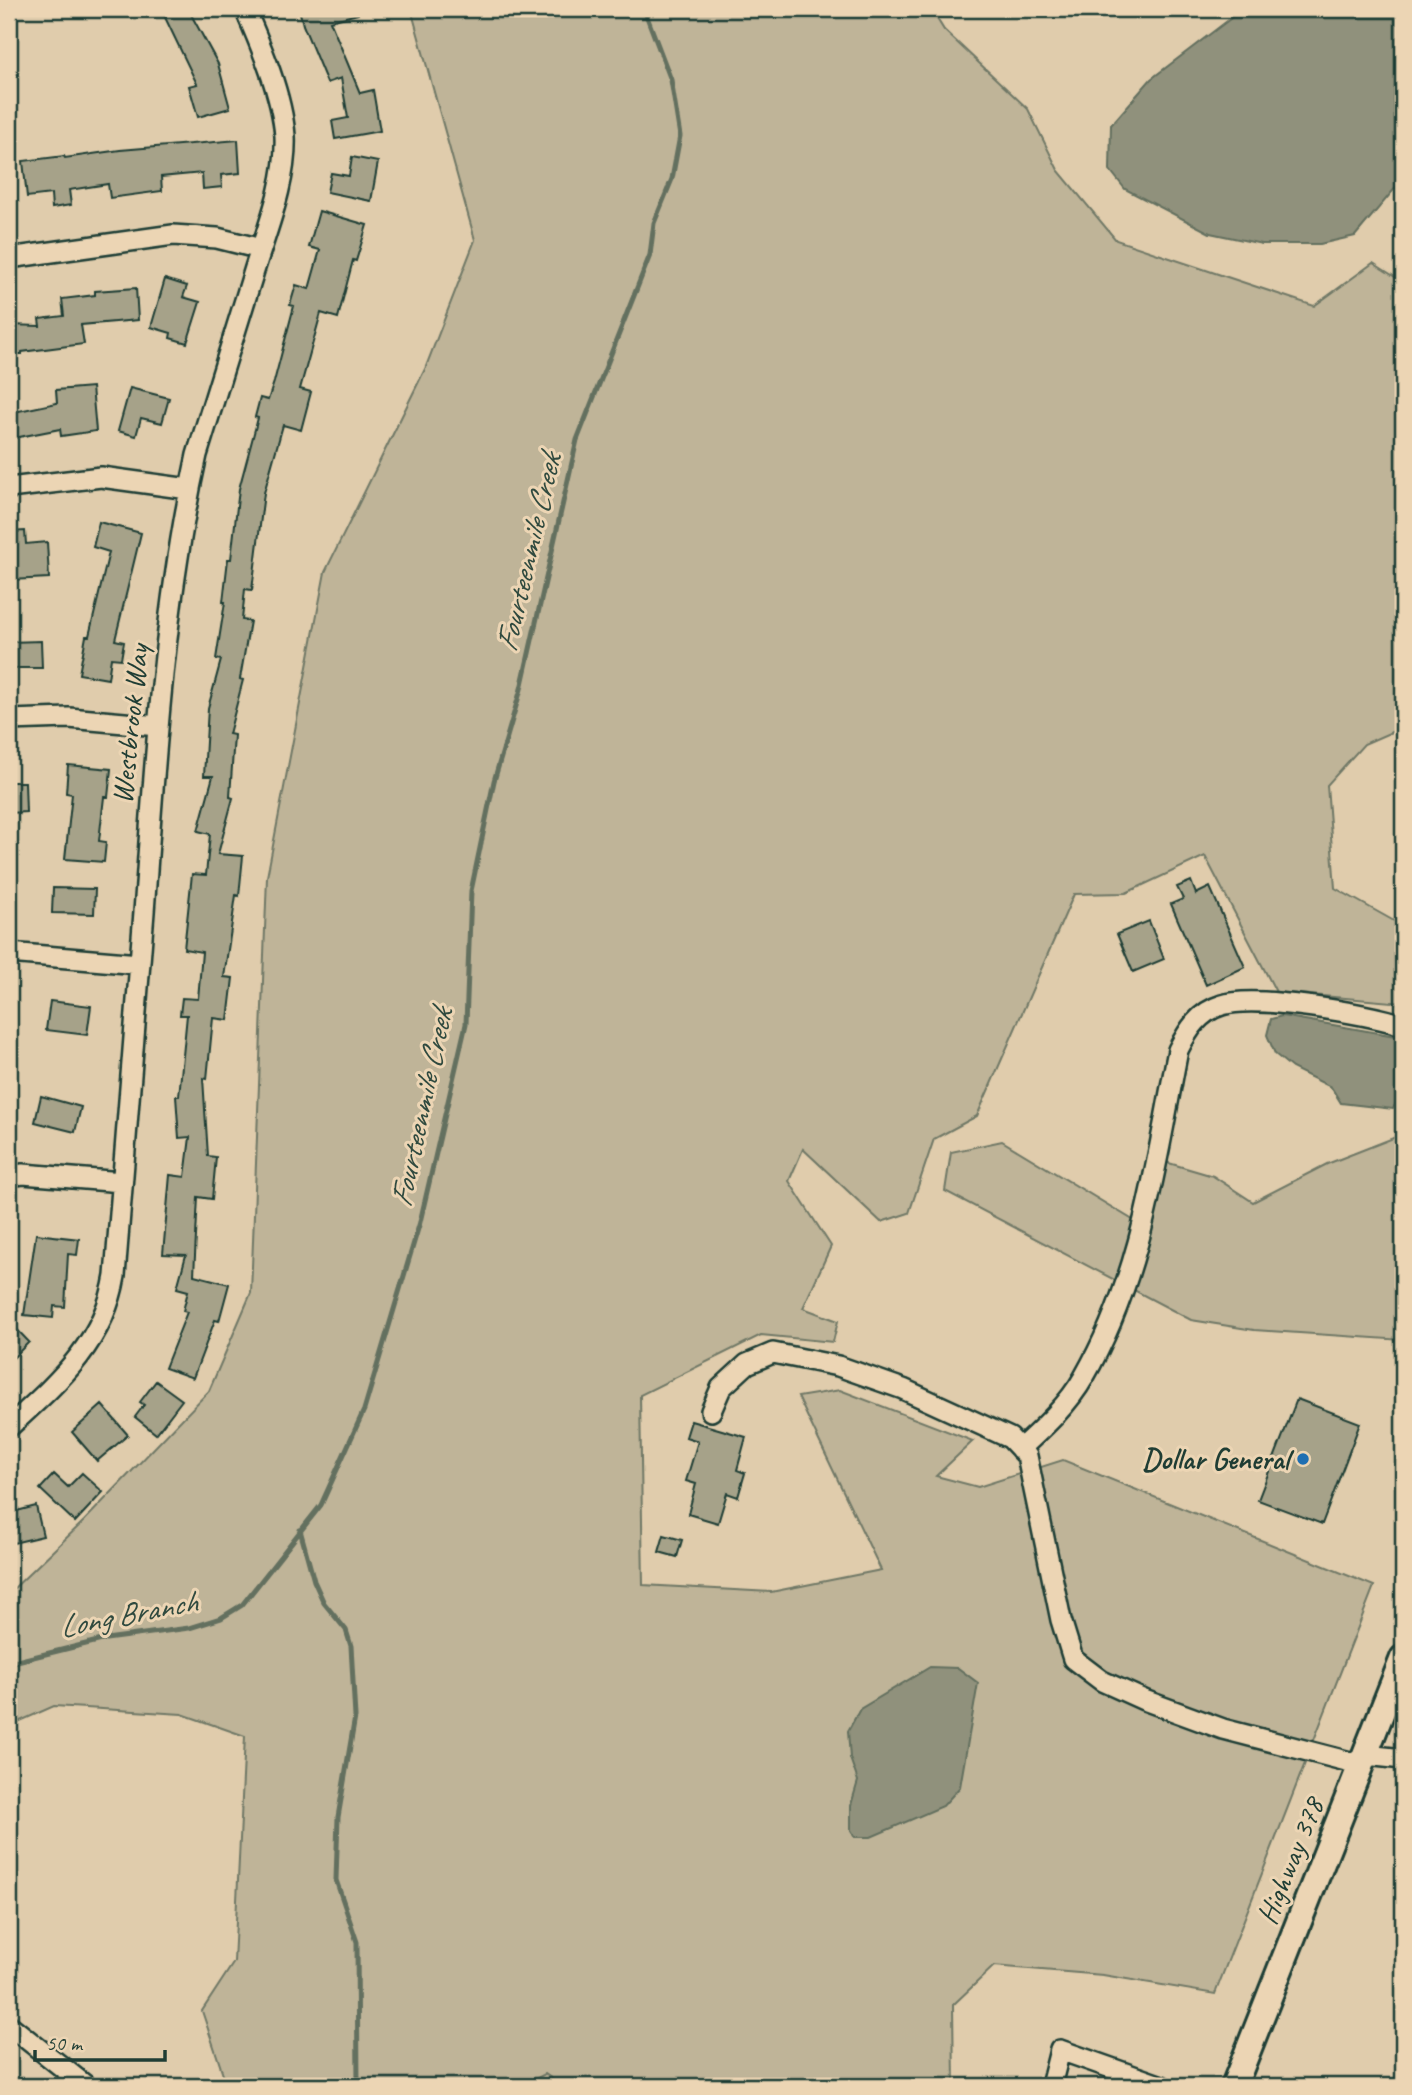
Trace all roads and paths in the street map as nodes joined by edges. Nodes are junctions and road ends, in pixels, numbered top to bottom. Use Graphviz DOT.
graph roads {
  1 [pos="245,9"];
  2 [pos="261,249"];
  3 [pos="9,258"];
  4 [pos="9,488"];
  5 [pos="190,489"];
  6 [pos="9,720"];
  7 [pos="158,726"];
  8 [pos="9,953"];
  9 [pos="139,964"];
  10 [pos="1403,1025"];
  11 [pos="9,1176"];
  12 [pos="122,1182"];
  13 [pos="711,1412"];
  14 [pos="9,1427"];
  15 [pos="1020,1449"];
  16 [pos="1403,1658"];
  17 [pos="1403,1759"];
  18 [pos="1364,1760"];
  19 [pos="9,2025"];
  20 [pos="86,2086"];
  21 [pos="1051,2086"];
  22 [pos="1161,2086"];
  23 [pos="1234,2086"];
  1 -- 2 [label="street, Westbrook Way"];
  2 -- 3 [label="street"];
  2 -- 5 [label="street, Westbrook Way"];
  4 -- 5 [label="street"];
  5 -- 7 [label="street, Westbrook Way"];
  6 -- 7 [label="street"];
  7 -- 9 [label="street, Westbrook Way"];
  8 -- 9 [label="street"];
  9 -- 12 [label="street, Westbrook Way"];
  10 -- 15 [label="street"];
  11 -- 12 [label="street"];
  12 -- 14 [label="street, Westbrook Way"];
  13 -- 15 [label="street"];
  15 -- 18 [label="street"];
  16 -- 18 [label="main road, Highway 378"];
  17 -- 18 [label="street"];
  18 -- 23 [label="main road, Highway 378"];
  19 -- 20 [label="street"];
  21 -- 22 [label="street"];
}
